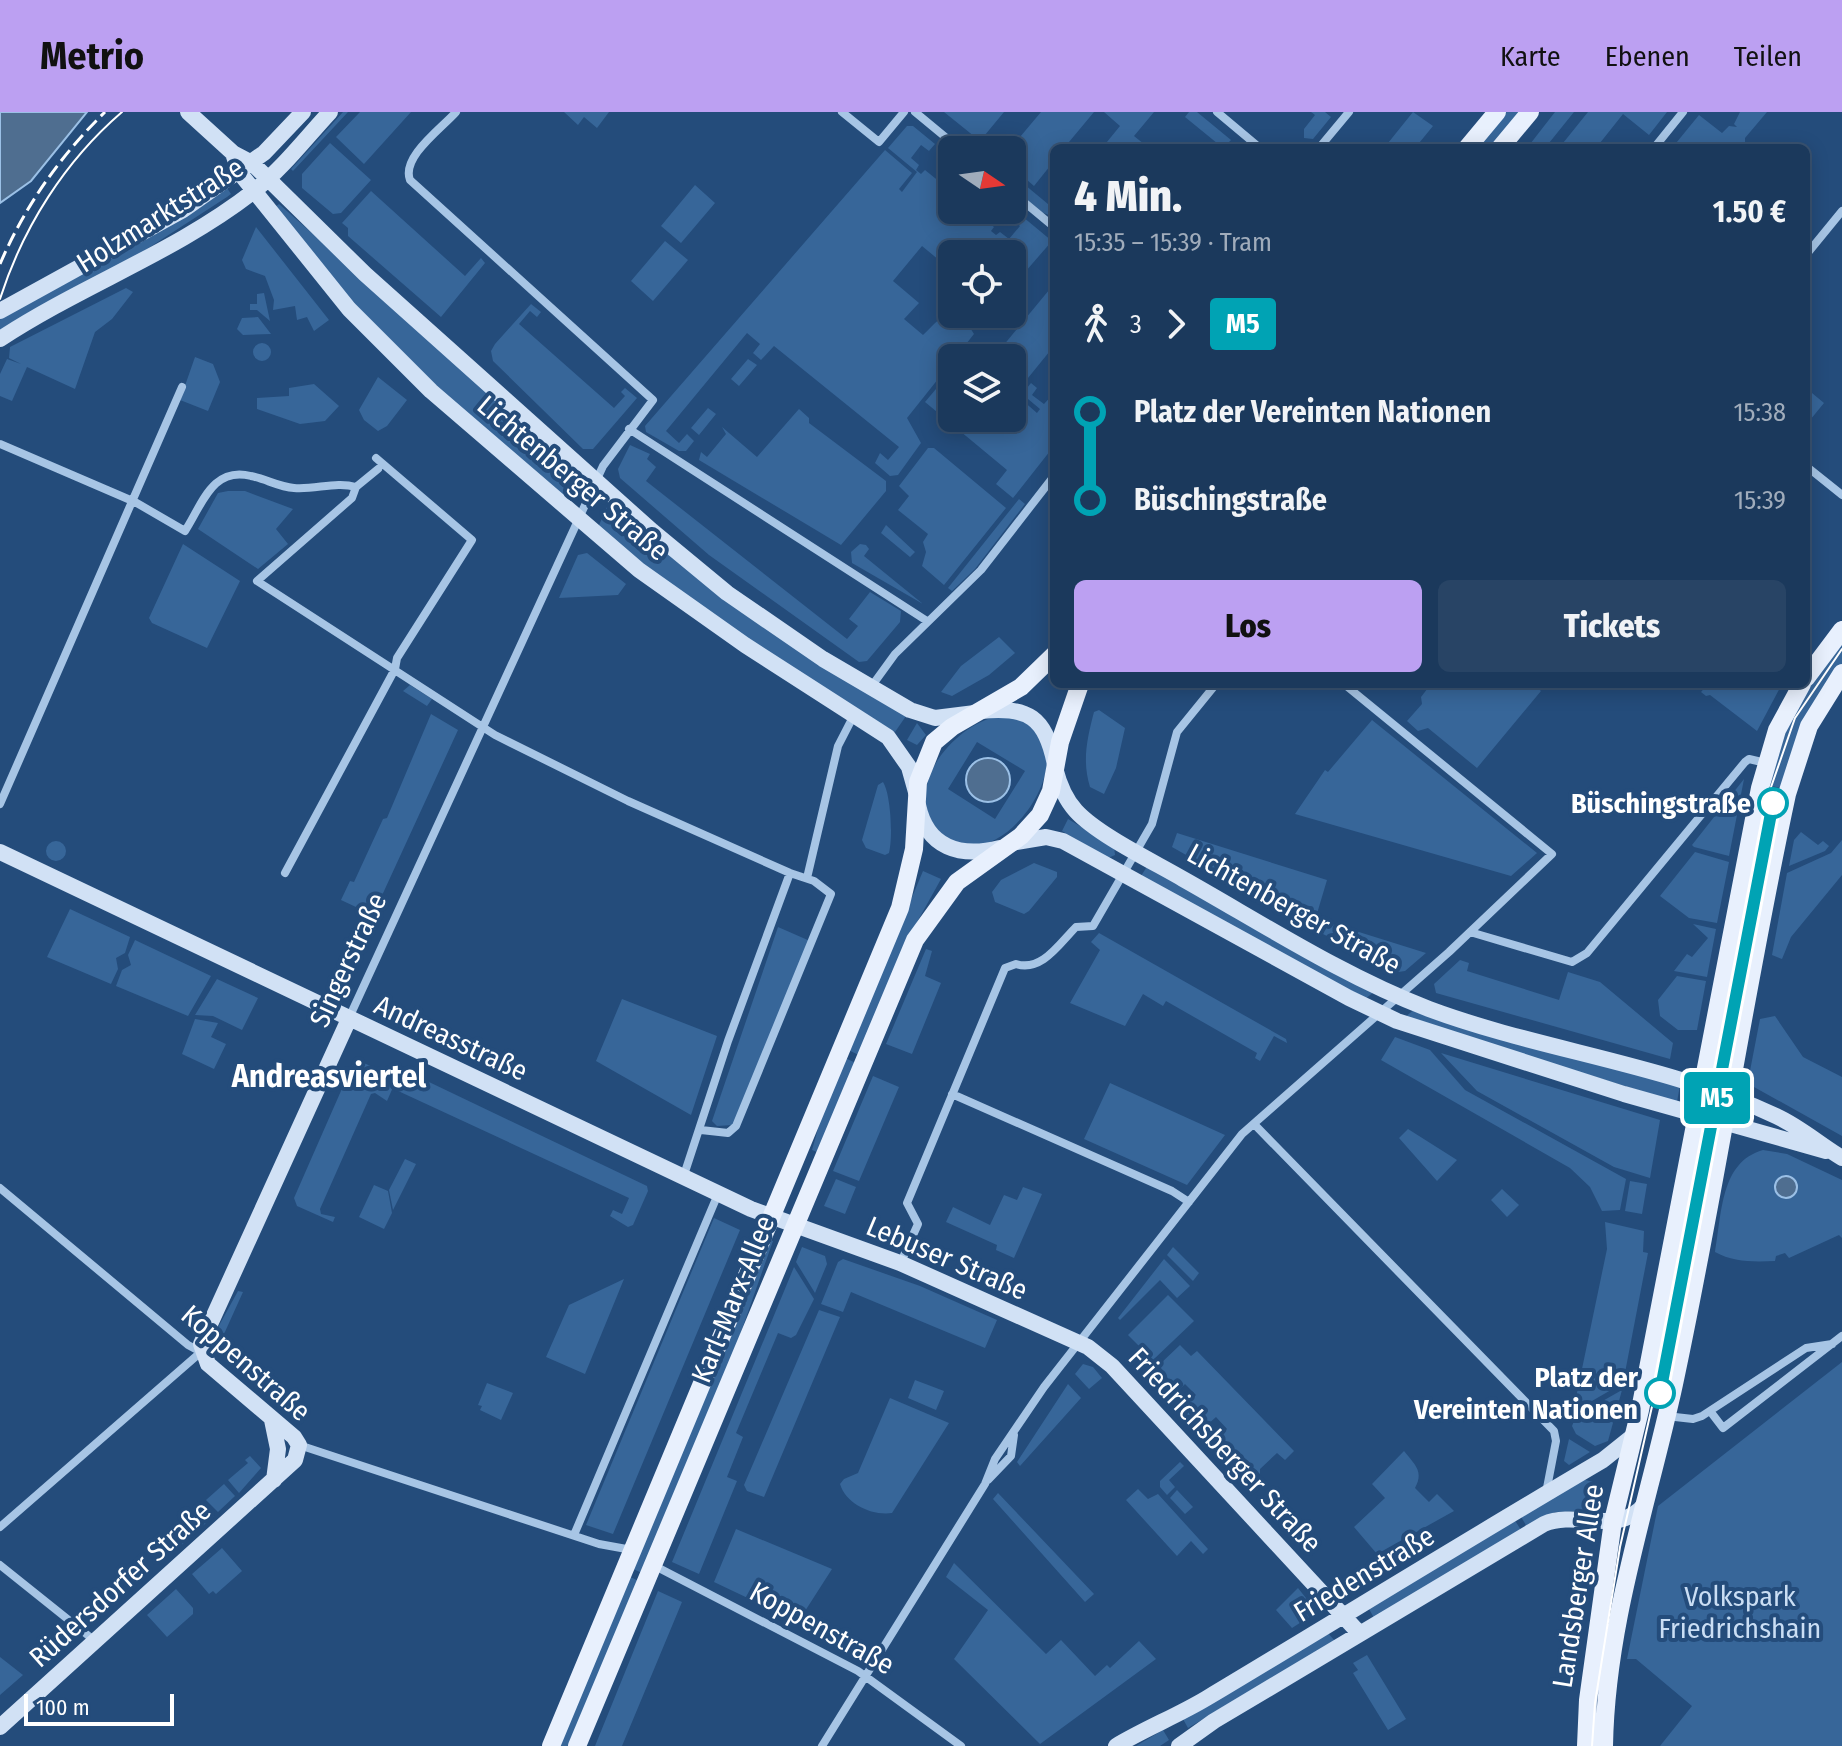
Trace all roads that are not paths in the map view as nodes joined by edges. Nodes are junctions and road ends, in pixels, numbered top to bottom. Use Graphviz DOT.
graph roads {
  1 [pos="188,112"];
  2 [pos="303,112"];
  3 [pos="330,112"];
  4 [pos="456,112"];
  5 [pos="842,112"];
  6 [pos="904,112"];
  7 [pos="915,112"];
  8 [pos="1217,112"];
  9 [pos="1349,112"];
  10 [pos="1497,112"];
  11 [pos="1530,112"];
  12 [pos="1683,112"];
  13 [pos="944,136"];
  14 [pos="1255,144"];
  15 [pos="1322,144"];
  16 [pos="1470,144"];
  17 [pos="1503,144"];
  18 [pos="1657,144"];
  19 [pos="245,167"];
  20 [pos="261,185"];
  21 [pos="1026,204"];
  22 [pos="1842,211"];
  23 [pos="1050,224"];
  24 [pos="1810,250"];
  25 [pos="0,311"];
  26 [pos="0,339"];
  27 [pos="182,387"];
  28 [pos="629,429"];
  29 [pos="0,444"];
  30 [pos="376,458"];
  31 [pos="378,469"];
  32 [pos="1810,469"];
  33 [pos="596,481"];
  34 [pos="1050,481"];
  35 [pos="356,487"];
  36 [pos="1842,495"];
  37 [pos="135,502"];
  38 [pos="578,520"];
  39 [pos="927,621"];
  40 [pos="1842,630"];
  41 [pos="1050,659"];
  42 [pos="395,669"];
  43 [pos="1810,673"];
  44 [pos="1840,681"];
  45 [pos="871,688"];
  46 [pos="1079,688"];
  47 [pos="1213,688"];
  48 [pos="1349,688"];
  49 [pos="1800,688"];
  50 [pos="978,712"];
  51 [pos="854,715"];
  52 [pos="484,727"];
  53 [pos="1766,763"];
  54 [pos="1055,767"];
  55 [pos="916,795"];
  56 [pos="0,804"];
  57 [pos="1005,846"];
  58 [pos="0,852"];
  59 [pos="1136,852"];
  60 [pos="1124,872"];
  61 [pos="285,873"];
  62 [pos="790,873"];
  63 [pos="807,878"];
  64 [pos="1470,932"];
  65 [pos="1399,996"];
  66 [pos="1380,1013"];
  67 [pos="349,1019"];
  68 [pos="1700,1087"];
  69 [pos="952,1094"];
  70 [pos="1729,1097"];
  71 [pos="1696,1114"];
  72 [pos="1725,1120"];
  73 [pos="1254,1124"];
  74 [pos="701,1130"];
  75 [pos="1838,1156"];
  76 [pos="683,1178"];
  77 [pos="0,1188"];
  78 [pos="718,1194"];
  79 [pos="1189,1202"];
  80 [pos="772,1217"];
  81 [pos="794,1224"];
  82 [pos="900,1263"];
  83 [pos="1842,1336"];
  84 [pos="1078,1343"];
  85 [pos="1832,1344"];
  86 [pos="201,1352"];
  87 [pos="1710,1411"];
  88 [pos="1666,1416"];
  89 [pos="272,1420"];
  90 [pos="1633,1436"];
  91 [pos="299,1445"];
  92 [pos="274,1480"];
  93 [pos="1546,1494"];
  94 [pos="1646,1498"];
  95 [pos="1613,1521"];
  96 [pos="0,1527"];
  97 [pos="574,1535"];
  98 [pos="632,1550"];
  99 [pos="0,1565"];
  100 [pos="653,1565"];
  101 [pos="1344,1616"];
  102 [pos="1360,1634"];
  103 [pos="96,1642"];
  104 [pos="865,1676"];
  105 [pos="1173,1716"];
  106 [pos="0,1727"];
  107 [pos="1186,1744"];
  108 [pos="551,1746"];
  109 [pos="577,1746"];
  110 [pos="822,1746"];
  111 [pos="961,1746"];
  112 [pos="1116,1746"];
  113 [pos="1586,1746"];
  114 [pos="1604,1746"];
  1 -- 19 [label="main road, Lichtenberger Straße"];
  2 -- 19 [label="main road, Holzmarktstraße"];
  3 -- 20 [label="main road, Holzmarktstraße"];
  4 -- 28 [label="street, Singerstraße"];
  5 -- 6 [label="street"];
  7 -- 13 [label="street"];
  8 -- 14 [label="street"];
  9 -- 15 [label="street"];
  10 -- 16 [label="main road"];
  11 -- 17 [label="main road"];
  12 -- 18 [label="street"];
  19 -- 20 [label="main road, Lichtenberger Straße"];
  19 -- 25 [label="main road, Holzmarktstraße"];
  20 -- 26 [label="main road, Holzmarktstraße"];
  20 -- 33 [label="main road, Lichtenberger Straße"];
  20 -- 38 [label="main road, Lichtenberger Straße"];
  21 -- 23 [label="street"];
  22 -- 24 [label="street"];
  27 -- 37 [label="street"];
  28 -- 33 [label="street, Singerstraße"];
  28 -- 39 [label="street"];
  29 -- 37 [label="street"];
  30 -- 42 [label="street"];
  31 -- 35 [label="street"];
  32 -- 36 [label="street"];
  33 -- 38 [label="street, Singerstraße"];
  33 -- 45 [label="main road, Lichtenberger Straße"];
  34 -- 39 [label="street"];
  35 -- 37 [label="street"];
  35 -- 42 [label="street"];
  37 -- 56 [label="street"];
  38 -- 51 [label="main road, Lichtenberger Straße"];
  38 -- 52 [label="street, Singerstraße"];
  39 -- 45 [label="street"];
  40 -- 43 [label="main road"];
  41 -- 50 [label="main road"];
  42 -- 52 [label="street"];
  42 -- 61 [label="street"];
  44 -- 70 [label="main road"];
  45 -- 50 [label="main road, Lichtenberger Straße"];
  46 -- 54 [label="main road"];
  47 -- 59 [label="street"];
  48 -- 64 [label="street"];
  49 -- 53 [label="main road"];
  50 -- 54 [label="main road"];
  50 -- 55 [label="main road"];
  51 -- 55 [label="main road, Lichtenberger Straße"];
  51 -- 63 [label="street"];
  52 -- 62 [label="street"];
  52 -- 67 [label="street, Singerstraße"];
  53 -- 64 [label="street"];
  53 -- 68 [label="main road"];
  54 -- 57 [label="main road"];
  54 -- 59 [label="main road, Lichtenberger Straße"];
  55 -- 57 [label="main road"];
  55 -- 80 [label="main road, Karl-Marx-Allee"];
  57 -- 60 [label="main road, Lichtenberger Straße"];
  57 -- 81 [label="main road, Karl-Marx-Allee"];
  58 -- 67 [label="main road, Andreasstraße"];
  59 -- 60 [label="street"];
  59 -- 65 [label="main road, Lichtenberger Straße"];
  60 -- 66 [label="main road, Lichtenberger Straße"];
  60 -- 69 [label="street"];
  62 -- 63 [label="street"];
  62 -- 74 [label="street"];
  63 -- 74 [label="street"];
  64 -- 65 [label="street"];
  65 -- 66 [label="street, Lichtenberger Straße"];
  65 -- 68 [label="main road"];
  66 -- 71 [label="main road"];
  66 -- 73 [label="street"];
  67 -- 76 [label="main road, Andreasstraße"];
  67 -- 86 [label="main road, Singerstraße"];
  68 -- 70 [label="main road"];
  68 -- 71 [label="main road"];
  69 -- 79 [label="street"];
  69 -- 82 [label="street"];
  70 -- 72 [label="main road"];
  70 -- 75 [label="main road"];
  71 -- 72 [label="main road"];
  71 -- 90 [label="main road"];
  72 -- 75 [label="main road"];
  72 -- 88 [label="main road"];
  73 -- 79 [label="street"];
  73 -- 93 [label="street"];
  74 -- 76 [label="street"];
  76 -- 78 [label="main road, Andreasstraße"];
  77 -- 86 [label="street, Koppenstraße"];
  78 -- 80 [label="main road, Andreasstraße"];
  78 -- 97 [label="street"];
  79 -- 84 [label="street"];
  80 -- 81 [label="main road, Andreasstraße"];
  80 -- 98 [label="main road, Karl-Marx-Allee"];
  81 -- 82 [label="main road, Lebuser Straße"];
  81 -- 100 [label="main road, Karl-Marx-Allee"];
  82 -- 84 [label="main road, Lebuser Straße"];
  83 -- 85 [label="street"];
  84 -- 101 [label="main road, Friedrichsberger Straße"];
  84 -- 104 [label="street"];
  85 -- 87 [label="street"];
  85 -- 87 [label="street"];
  86 -- 89 [label="main road, Koppenstraße"];
  86 -- 96 [label="street, Singerstraße"];
  87 -- 88 [label="street"];
  88 -- 94 [label="main road"];
  89 -- 91 [label="main road, Koppenstraße"];
  89 -- 92 [label="main road"];
  90 -- 93 [label="main road, Friedenstraße"];
  90 -- 95 [label="main road, Landsberger Allee"];
  91 -- 92 [label="main road, Rüdersdorfer Straße"];
  91 -- 97 [label="street, Koppenstraße"];
  92 -- 103 [label="main road, Rüdersdorfer Straße"];
  93 -- 101 [label="main road, Friedenstraße"];
  94 -- 95 [label="main road"];
  94 -- 114 [label="main road, Landsberger Allee"];
  95 -- 102 [label="main road, Friedenstraße"];
  95 -- 113 [label="main road, Landsberger Allee"];
  97 -- 98 [label="street, Koppenstraße"];
  98 -- 108 [label="main road, Karl-Marx-Allee"];
  99 -- 103 [label="street"];
  100 -- 104 [label="street, Koppenstraße"];
  100 -- 109 [label="main road, Karl-Marx-Allee"];
  101 -- 102 [label="main road, Friedrichsberger Straße"];
  101 -- 105 [label="main road, Friedenstraße"];
  102 -- 107 [label="main road, Friedenstraße"];
  103 -- 106 [label="main road, Rüdersdorfer Straße"];
  104 -- 110 [label="street"];
  104 -- 111 [label="street, Koppenstraße"];
  105 -- 107 [label="street"];
  105 -- 112 [label="main road, Friedenstraße"];
}
